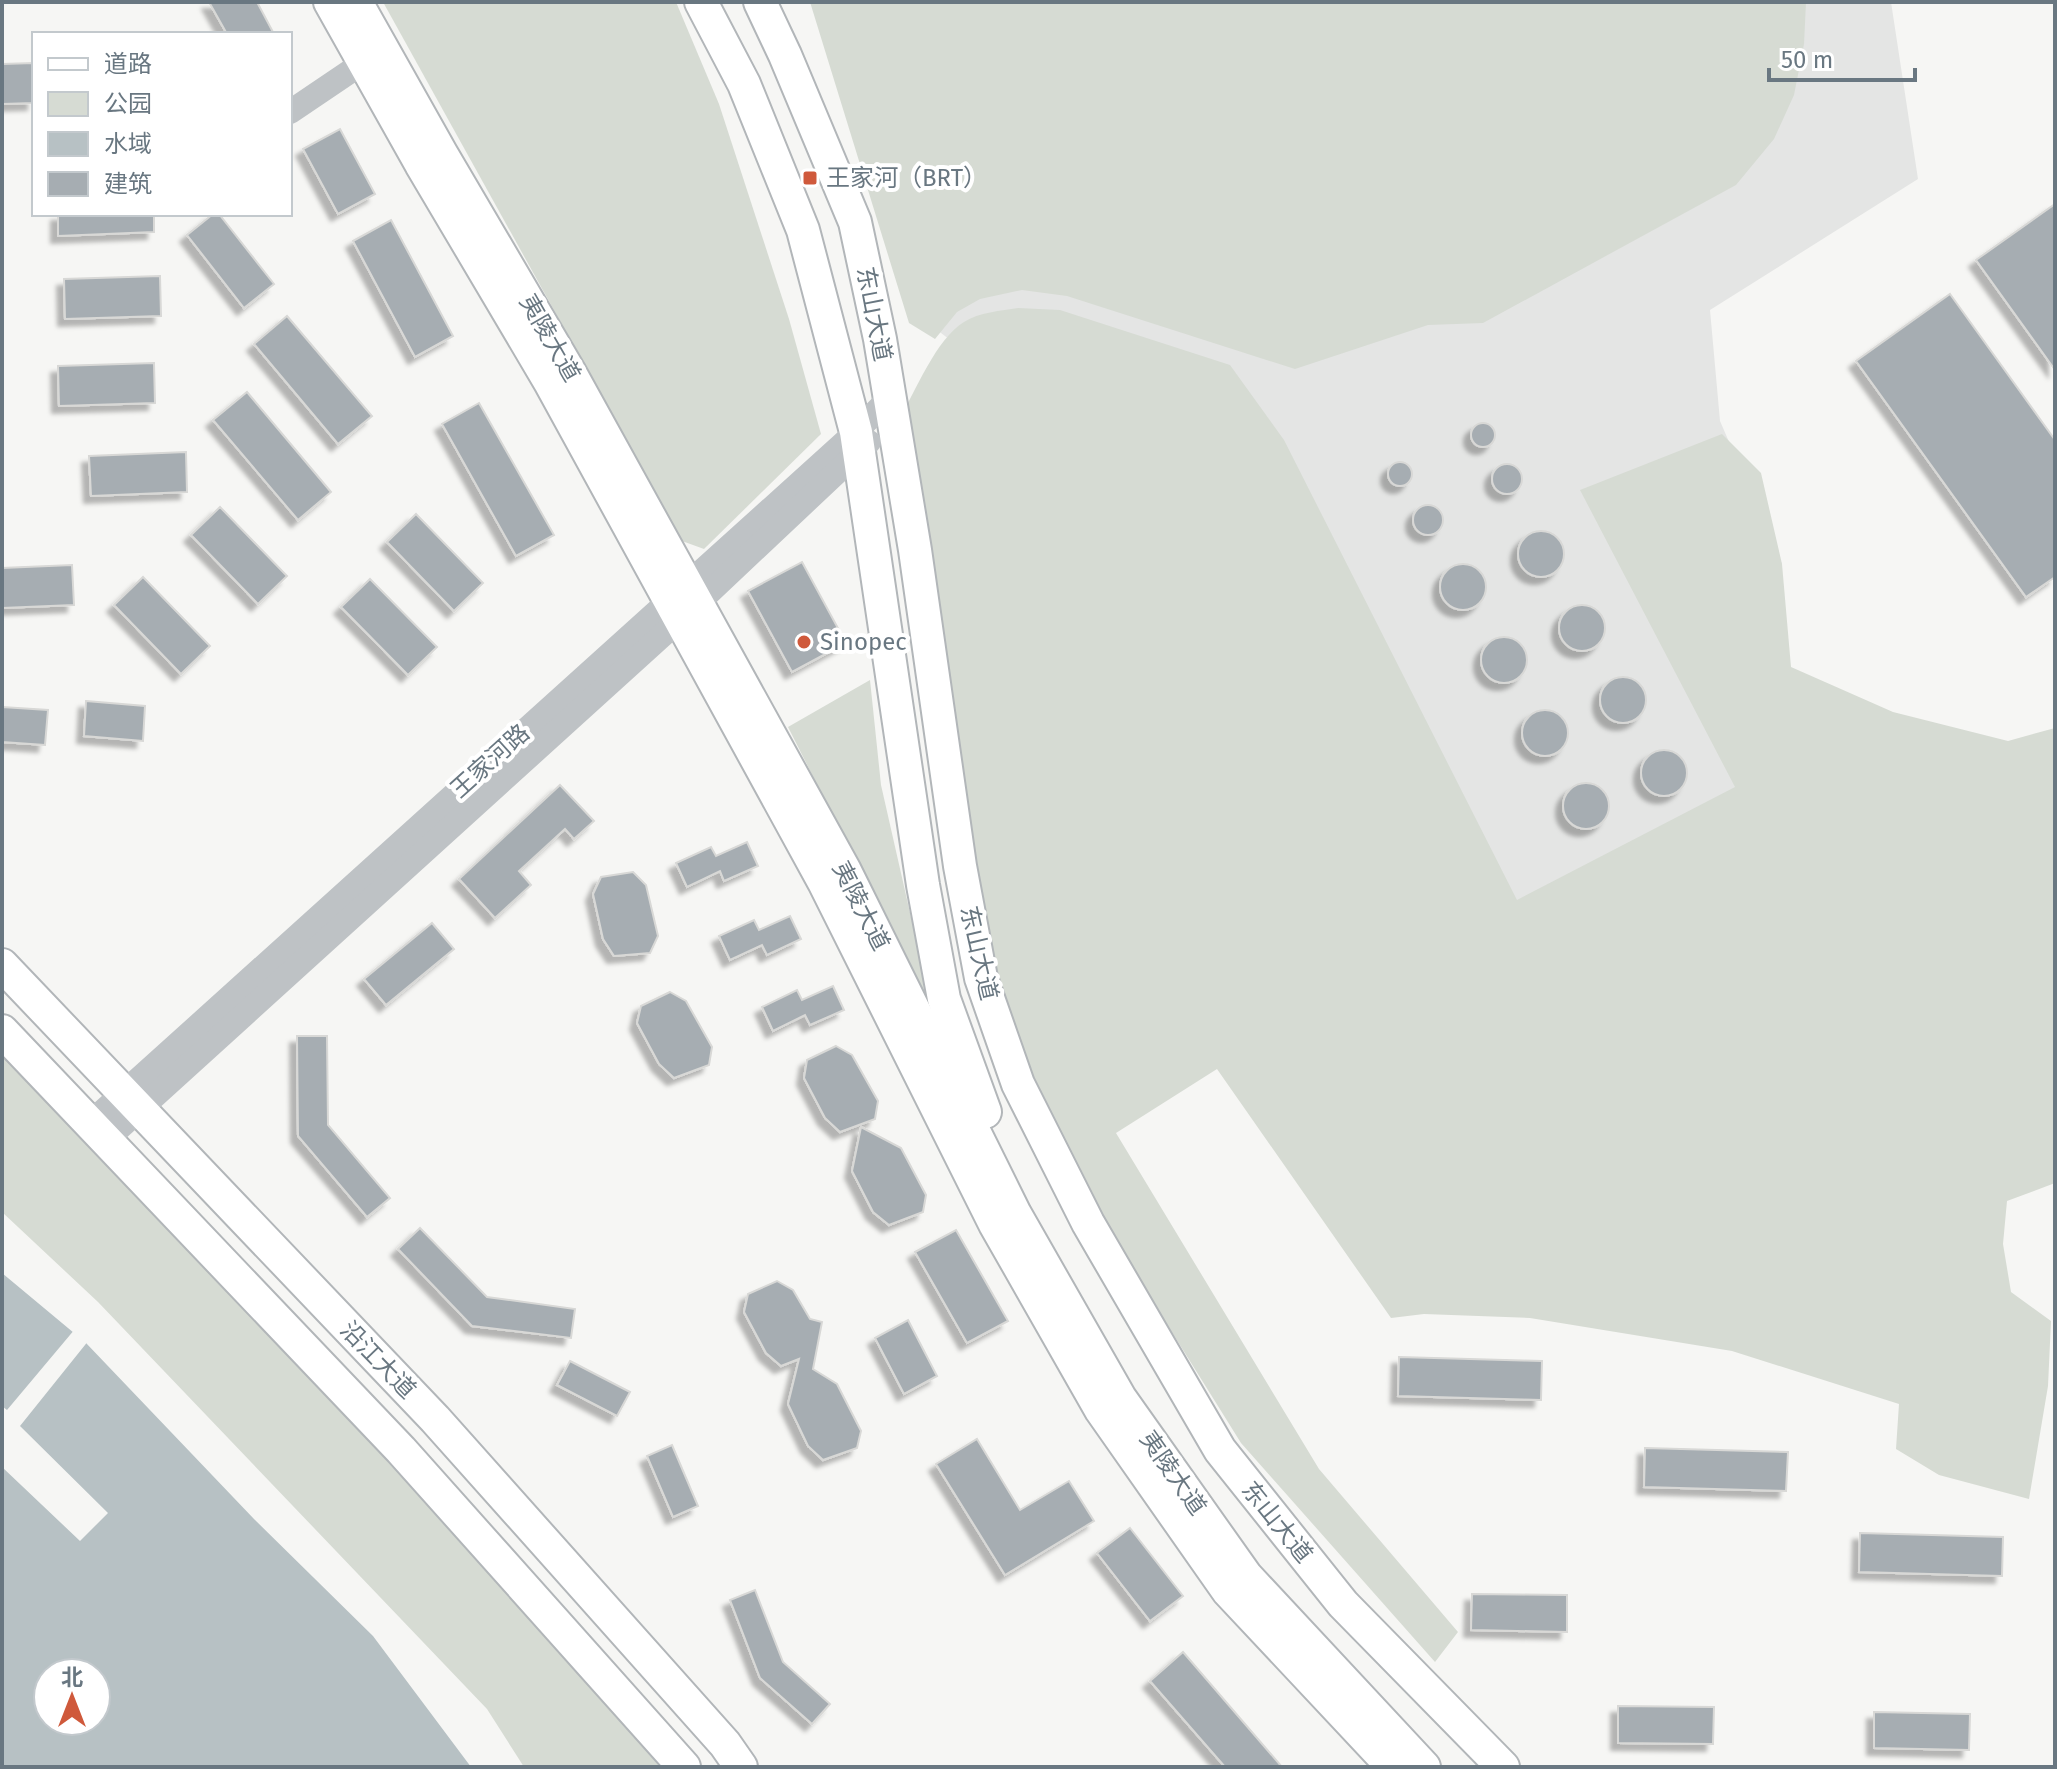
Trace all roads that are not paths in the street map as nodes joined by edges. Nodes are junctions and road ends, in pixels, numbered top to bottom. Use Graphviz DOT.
graph roads {
  1 [pos="330,2"];
  2 [pos="356,2"];
  3 [pos="701,2"];
  4 [pos="760,2"];
  5 [pos="364,62"];
  6 [pos="292,111"];
  7 [pos="891,409"];
  8 [pos="858,442"];
  9 [pos="683,601"];
  10 [pos="2,965"];
  11 [pos="2,1031"];
  12 [pos="131,1100"];
  13 [pos="98,1132"];
  14 [pos="684,1767"];
  15 [pos="741,1767"];
  16 [pos="1393,1767"];
  17 [pos="1424,1767"];
  18 [pos="1443,1767"];
  19 [pos="1503,1767"];
  1 -- 5 [label="main road, 夷陵大道"];
  2 -- 9 [label="main road, 夷陵大道"];
  3 -- 8 [label="main road, 东山大道"];
  4 -- 7 [label="main road, 东山大道"];
  5 -- 6 [label="street"];
  5 -- 9 [label="main road, 夷陵大道"];
  7 -- 8 [label="street, 王家河路"];
  7 -- 19 [label="main road, 东山大道"];
  8 -- 9 [label="street, 王家河路"];
  8 -- 18 [label="main road, 东山大道"];
  9 -- 12 [label="street, 王家河路"];
  9 -- 16 [label="main road, 夷陵大道"];
  9 -- 17 [label="main road, 夷陵大道"];
  10 -- 12 [label="main road, 沿江大道"];
  11 -- 13 [label="main road, 沿江大道"];
  12 -- 13 [label="street, 王家河路"];
  12 -- 15 [label="main road, 沿江大道"];
  13 -- 14 [label="main road, 沿江大道"];
}
